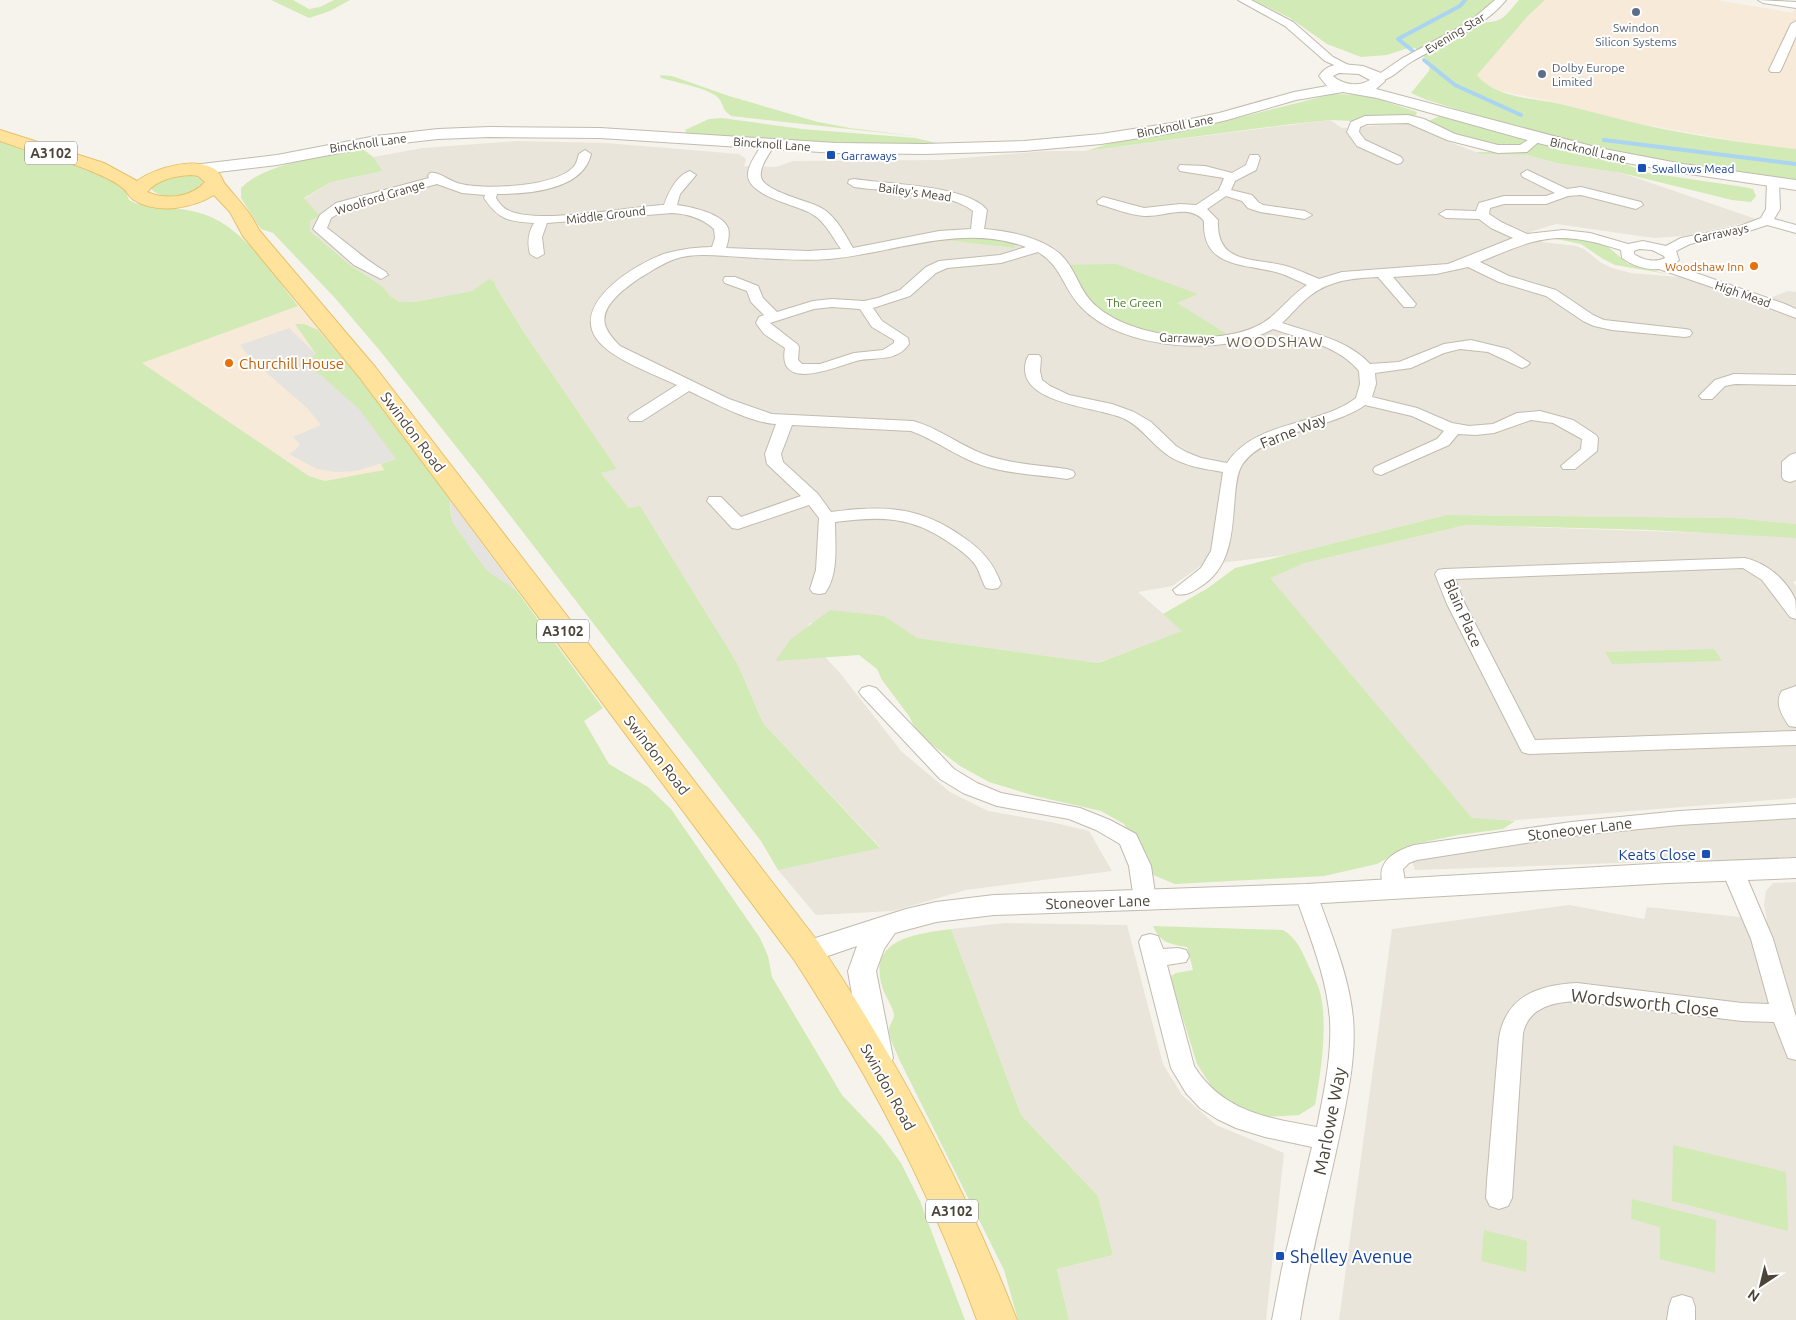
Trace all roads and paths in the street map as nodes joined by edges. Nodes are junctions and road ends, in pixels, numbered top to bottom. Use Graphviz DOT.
graph roads {
  1 [pos="1243,0"];
  2 [pos="1502,0"];
  3 [pos="1763,0"];
  4 [pos="1796,5"];
  5 [pos="1796,24"];
  6 [pos="1405,62"];
  7 [pos="1328,69"];
  8 [pos="1354,69"];
  9 [pos="1775,70"];
  10 [pos="1378,81"];
  11 [pos="1349,87"];
  12 [pos="1294,96"];
  13 [pos="1414,102"];
  14 [pos="0,135"];
  15 [pos="1537,138"];
  16 [pos="768,144"];
  17 [pos="585,154"];
  18 [pos="1254,158"];
  19 [pos="277,160"];
  20 [pos="1397,160"];
  21 [pos="1184,168"];
  22 [pos="103,169"];
  23 [pos="193,170"];
  24 [pos="169,172"];
  25 [pos="1526,174"];
  26 [pos="690,175"];
  27 [pos="1234,177"];
  28 [pos="436,178"];
  29 [pos="1772,182"];
  30 [pos="854,183"];
  31 [pos="215,184"];
  32 [pos="1796,185"];
  33 [pos="138,191"];
  34 [pos="492,191"];
  35 [pos="1224,192"];
  36 [pos="1565,193"];
  37 [pos="1103,201"];
  38 [pos="173,202"];
  39 [pos="1636,205"];
  40 [pos="670,208"];
  41 [pos="1198,210"];
  42 [pos="1446,214"];
  43 [pos="1305,215"];
  44 [pos="1482,215"];
  45 [pos="1766,220"];
  46 [pos="542,221"];
  47 [pos="1796,229"];
  48 [pos="250,232"];
  49 [pos="977,233"];
  50 [pos="1524,238"];
  51 [pos="1038,247"];
  52 [pos="1628,248"];
  53 [pos="1666,251"];
  54 [pos="718,252"];
  55 [pos="849,252"];
  56 [pos="536,254"];
  57 [pos="1468,262"];
  58 [pos="1661,265"];
  59 [pos="1382,273"];
  60 [pos="381,275"];
  61 [pos="730,280"];
  62 [pos="1318,284"];
  63 [pos="1409,304"];
  64 [pos="864,305"];
  65 [pos="1796,314"];
  66 [pos="773,316"];
  67 [pos="1271,324"];
  68 [pos="1685,333"];
  69 [pos="1034,358"];
  70 [pos="1522,364"];
  71 [pos="1366,369"];
  72 [pos="1796,380"];
  73 [pos="688,385"];
  74 [pos="1707,396"];
  75 [pos="1362,400"];
  76 [pos="636,418"];
  77 [pos="786,421"];
  78 [pos="1454,429"];
  79 [pos="1796,458"];
  80 [pos="1569,466"];
  81 [pos="1232,469"];
  82 [pos="1381,470"];
  83 [pos="1067,474"];
  84 [pos="1790,477"];
  85 [pos="812,498"];
  86 [pos="715,501"];
  87 [pos="827,518"];
  88 [pos="992,584"];
  89 [pos="819,589"];
  90 [pos="1182,590"];
  91 [pos="1796,613"];
  92 [pos="870,692"];
  93 [pos="1796,692"];
  94 [pos="1796,721"];
  95 [pos="1796,738"];
  96 [pos="1796,811"];
  97 [pos="1796,868"];
  98 [pos="1733,871"];
  99 [pos="1395,888"];
  100 [pos="1306,894"];
  101 [pos="1145,900"];
  102 [pos="886,925"];
  103 [pos="807,952"];
  104 [pos="1178,956"];
  105 [pos="1783,1013"];
  106 [pos="1796,1051"];
  107 [pos="881,1074"];
  108 [pos="1327,1139"];
  109 [pos="1499,1198"];
  110 [pos="997,1320"];
  111 [pos="1286,1320"];
  1 -- 7 [label="street"];
  2 -- 6 [label="street, Evening Star"];
  3 -- 4 [label="street"];
  5 -- 9 [label="street"];
  6 -- 8 [label="street, Evening Star"];
  6 -- 10 [label="street, Evening Star"];
  7 -- 8 [label="street"];
  7 -- 11 [label="street"];
  7 -- 12 [label="street, Bincknoll Lane"];
  8 -- 10 [label="street, Bincknoll Lane"];
  10 -- 11 [label="street"];
  10 -- 13 [label="street, Bincknoll Lane"];
  11 -- 12 [label="street, Bincknoll Lane"];
  11 -- 13 [label="street, Bincknoll Lane"];
  12 -- 16 [label="street, Bincknoll Lane"];
  13 -- 15 [label="street, Bincknoll Lane"];
  14 -- 22 [label="main road, A3102"];
  15 -- 20 [label="street"];
  15 -- 29 [label="street, Bincknoll Lane"];
  16 -- 19 [label="street, Bincknoll Lane"];
  16 -- 55 [label="street"];
  17 -- 34 [label="street"];
  18 -- 27 [label="street"];
  19 -- 23 [label="street, Bincknoll Lane"];
  19 -- 31 [label="street, Bincknoll Lane"];
  21 -- 27 [label="street"];
  22 -- 24 [label="main road, A3102"];
  22 -- 33 [label="main road, A3102"];
  23 -- 24 [label="main road"];
  23 -- 31 [label="main road, Swindon Road"];
  24 -- 33 [label="main road"];
  25 -- 36 [label="street"];
  26 -- 40 [label="street"];
  27 -- 35 [label="street"];
  28 -- 34 [label="street"];
  28 -- 60 [label="street, Woolford Grange"];
  29 -- 32 [label="street, Bincknoll Lane"];
  29 -- 45 [label="street, Garraways"];
  30 -- 49 [label="street, Bailey's Mead"];
  31 -- 38 [label="main road"];
  31 -- 48 [label="main road, Swindon Road / A3102"];
  33 -- 38 [label="main road, Swindon Road"];
  34 -- 46 [label="street, Middle Ground"];
  35 -- 41 [label="street"];
  35 -- 43 [label="street"];
  36 -- 39 [label="street"];
  36 -- 44 [label="street"];
  37 -- 41 [label="street"];
  38 -- 48 [label="main road, Swindon Road / A3102"];
  40 -- 46 [label="street, Middle Ground"];
  40 -- 54 [label="street, Middle Ground"];
  41 -- 62 [label="street"];
  42 -- 44 [label="street"];
  44 -- 50 [label="street"];
  45 -- 47 [label="street"];
  45 -- 53 [label="street, Garraways"];
  46 -- 56 [label="street"];
  48 -- 103 [label="main road, Swindon Road / A3102"];
  49 -- 51 [label="street, Garraways"];
  49 -- 55 [label="street, Garraways"];
  50 -- 52 [label="street, Garraways"];
  50 -- 57 [label="street, Garraways"];
  51 -- 64 [label="street"];
  51 -- 67 [label="street, Garraways"];
  52 -- 53 [label="street, Garraways"];
  52 -- 58 [label="street, Garraways"];
  53 -- 58 [label="street"];
  54 -- 55 [label="street, Garraways"];
  54 -- 73 [label="street, Garraways"];
  57 -- 59 [label="street, Garraways"];
  57 -- 68 [label="street"];
  58 -- 65 [label="street, High Mead"];
  59 -- 62 [label="street, Garraways"];
  59 -- 63 [label="street"];
  61 -- 66 [label="street"];
  62 -- 67 [label="street, Garraways"];
  64 -- 66 [label="street"];
  64 -- 66 [label="street"];
  67 -- 71 [label="street"];
  69 -- 81 [label="street"];
  70 -- 71 [label="street"];
  71 -- 75 [label="street"];
  72 -- 74 [label="street"];
  73 -- 76 [label="street"];
  73 -- 77 [label="street, Garraways"];
  75 -- 78 [label="street"];
  75 -- 81 [label="street, Farne Way"];
  77 -- 83 [label="street, Garraways"];
  77 -- 85 [label="street"];
  78 -- 80 [label="street"];
  78 -- 82 [label="street"];
  79 -- 84 [label="street"];
  81 -- 90 [label="street"];
  85 -- 86 [label="street"];
  85 -- 87 [label="street"];
  87 -- 88 [label="street"];
  87 -- 89 [label="street"];
  91 -- 95 [label="street, Blain Place"];
  92 -- 101 [label="street"];
  93 -- 94 [label="street"];
  96 -- 99 [label="street, Stoneover Lane"];
  97 -- 98 [label="street, Stoneover Lane"];
  98 -- 99 [label="street, Stoneover Lane"];
  98 -- 105 [label="street"];
  99 -- 100 [label="street, Stoneover Lane"];
  100 -- 101 [label="street, Stoneover Lane"];
  100 -- 108 [label="street, Marlowe Way"];
  101 -- 102 [label="street, Stoneover Lane"];
  102 -- 103 [label="street, Stoneover Lane"];
  102 -- 107 [label="street"];
  103 -- 107 [label="main road, Swindon Road / A3102"];
  104 -- 108 [label="street"];
  105 -- 106 [label="street"];
  105 -- 109 [label="street, Wordsworth Close"];
  107 -- 110 [label="main road, Swindon Road / A3102"];
  108 -- 111 [label="street, Marlowe Way"];
}
